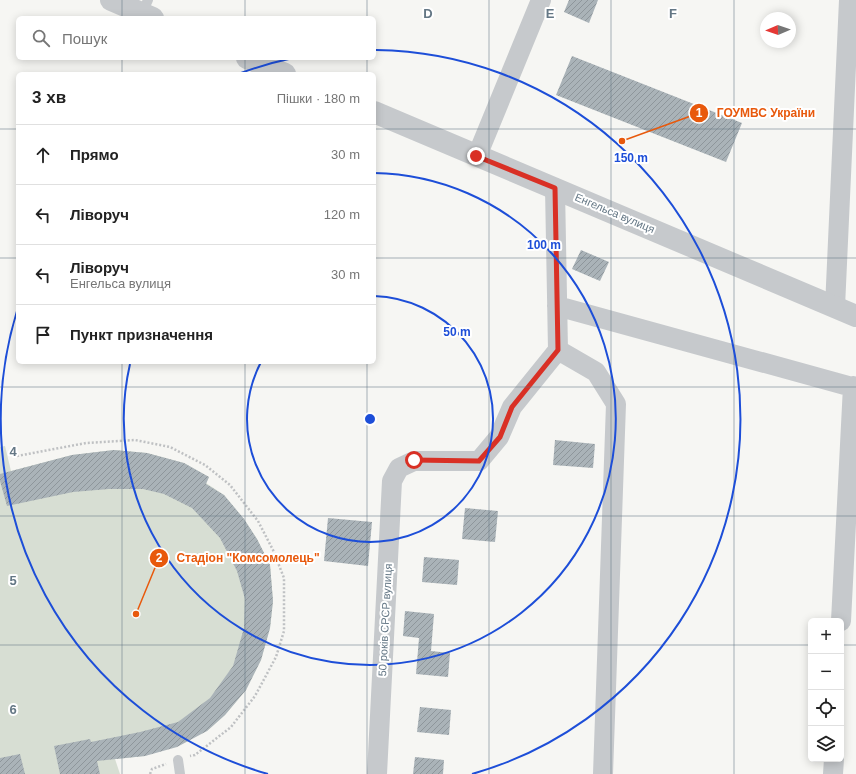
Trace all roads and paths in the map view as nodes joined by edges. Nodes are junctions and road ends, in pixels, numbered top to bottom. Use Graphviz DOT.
graph roads {
  1 [pos="111,0"];
  2 [pos="542,0"];
  3 [pos="849,0"];
  4 [pos="147,10"];
  5 [pos="252,60"];
  6 [pos="280,72"];
  7 [pos="376,113"];
  8 [pos="476,156"];
  9 [pos="555,188"];
  10 [pos="557,306"];
  11 [pos="834,307"];
  12 [pos="856,316"];
  13 [pos="558,350"];
  14 [pos="854,387"];
  15 [pos="17,456"];
  16 [pos="841,618"];
  17 [pos="178,760"];
  18 [pos="834,762"];
  19 [pos="150,774"];
  20 [pos="180,774"];
  21 [pos="377,774"];
  22 [pos="603,774"];
  23 [pos="833,774"];
  1 -- 4 [label="street"];
  2 -- 8 [label="street"];
  3 -- 11 [label="street"];
  5 -- 6 [label="street"];
  7 -- 8 [label="street, Енгельса вулиця"];
  8 -- 9 [label="street, Енгельса вулиця"];
  9 -- 10 [label="street"];
  9 -- 11 [label="street, Енгельса вулиця"];
  10 -- 13 [label="street"];
  10 -- 14 [label="street"];
  11 -- 12 [label="street, Енгельса вулиця"];
  13 -- 21 [label="street, 50 років СРСР вулиця"];
  13 -- 22 [label="street"];
  14 -- 16 [label="street"];
  15 -- 17 [label="path"];
  17 -- 19 [label="path"];
  17 -- 20 [label="lane"];
  18 -- 23 [label="street"];
}
